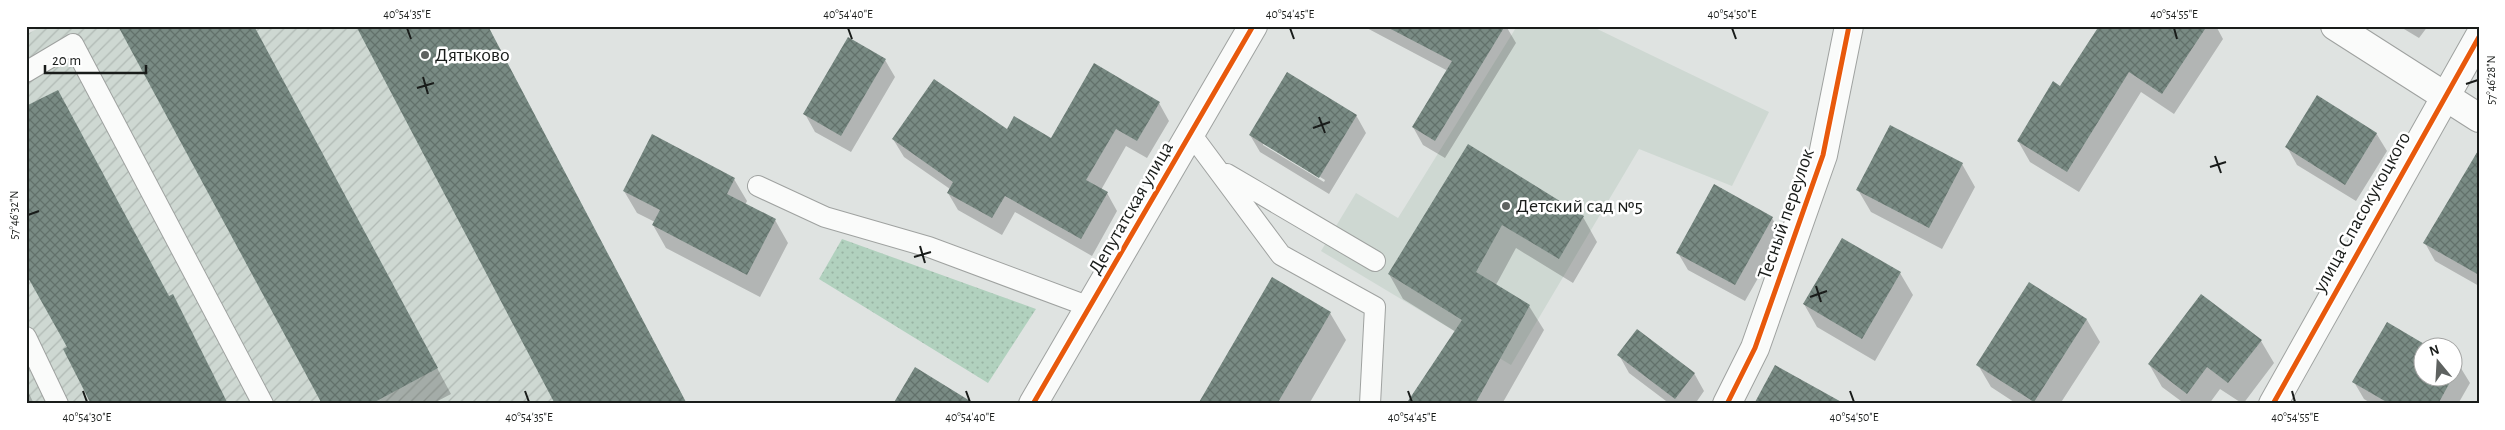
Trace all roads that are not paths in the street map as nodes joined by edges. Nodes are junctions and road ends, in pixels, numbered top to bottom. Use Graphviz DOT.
graph roads {
  1 [pos="1253,26"];
  2 [pos="1849,26"];
  3 [pos="2336,26"];
  4 [pos="2479,37"];
  5 [pos="26,72"];
  6 [pos="2443,97"];
  7 [pos="2479,118"];
  8 [pos="1192,134"];
  9 [pos="1218,169"];
  10 [pos="758,186"];
  11 [pos="1375,261"];
  12 [pos="1090,308"];
  13 [pos="26,337"];
  14 [pos="58,404"];
  15 [pos="263,404"];
  16 [pos="1033,404"];
  17 [pos="1370,404"];
  18 [pos="1727,404"];
  19 [pos="2272,404"];
  1 -- 8 [label="street, Депутатская улица"];
  2 -- 18 [label="street, Тесный переулок"];
  3 -- 6 [label="street"];
  4 -- 6 [label="street, улица Спасокукоцкого"];
  5 -- 15 [label="lane"];
  6 -- 7 [label="street"];
  6 -- 19 [label="street, улица Спасокукоцкого"];
  8 -- 9 [label="lane"];
  8 -- 12 [label="street, Депутатская улица"];
  9 -- 11 [label="lane"];
  9 -- 17 [label="lane"];
  10 -- 12 [label="lane"];
  12 -- 16 [label="street, Депутатская улица"];
  13 -- 14 [label="lane"];
}
